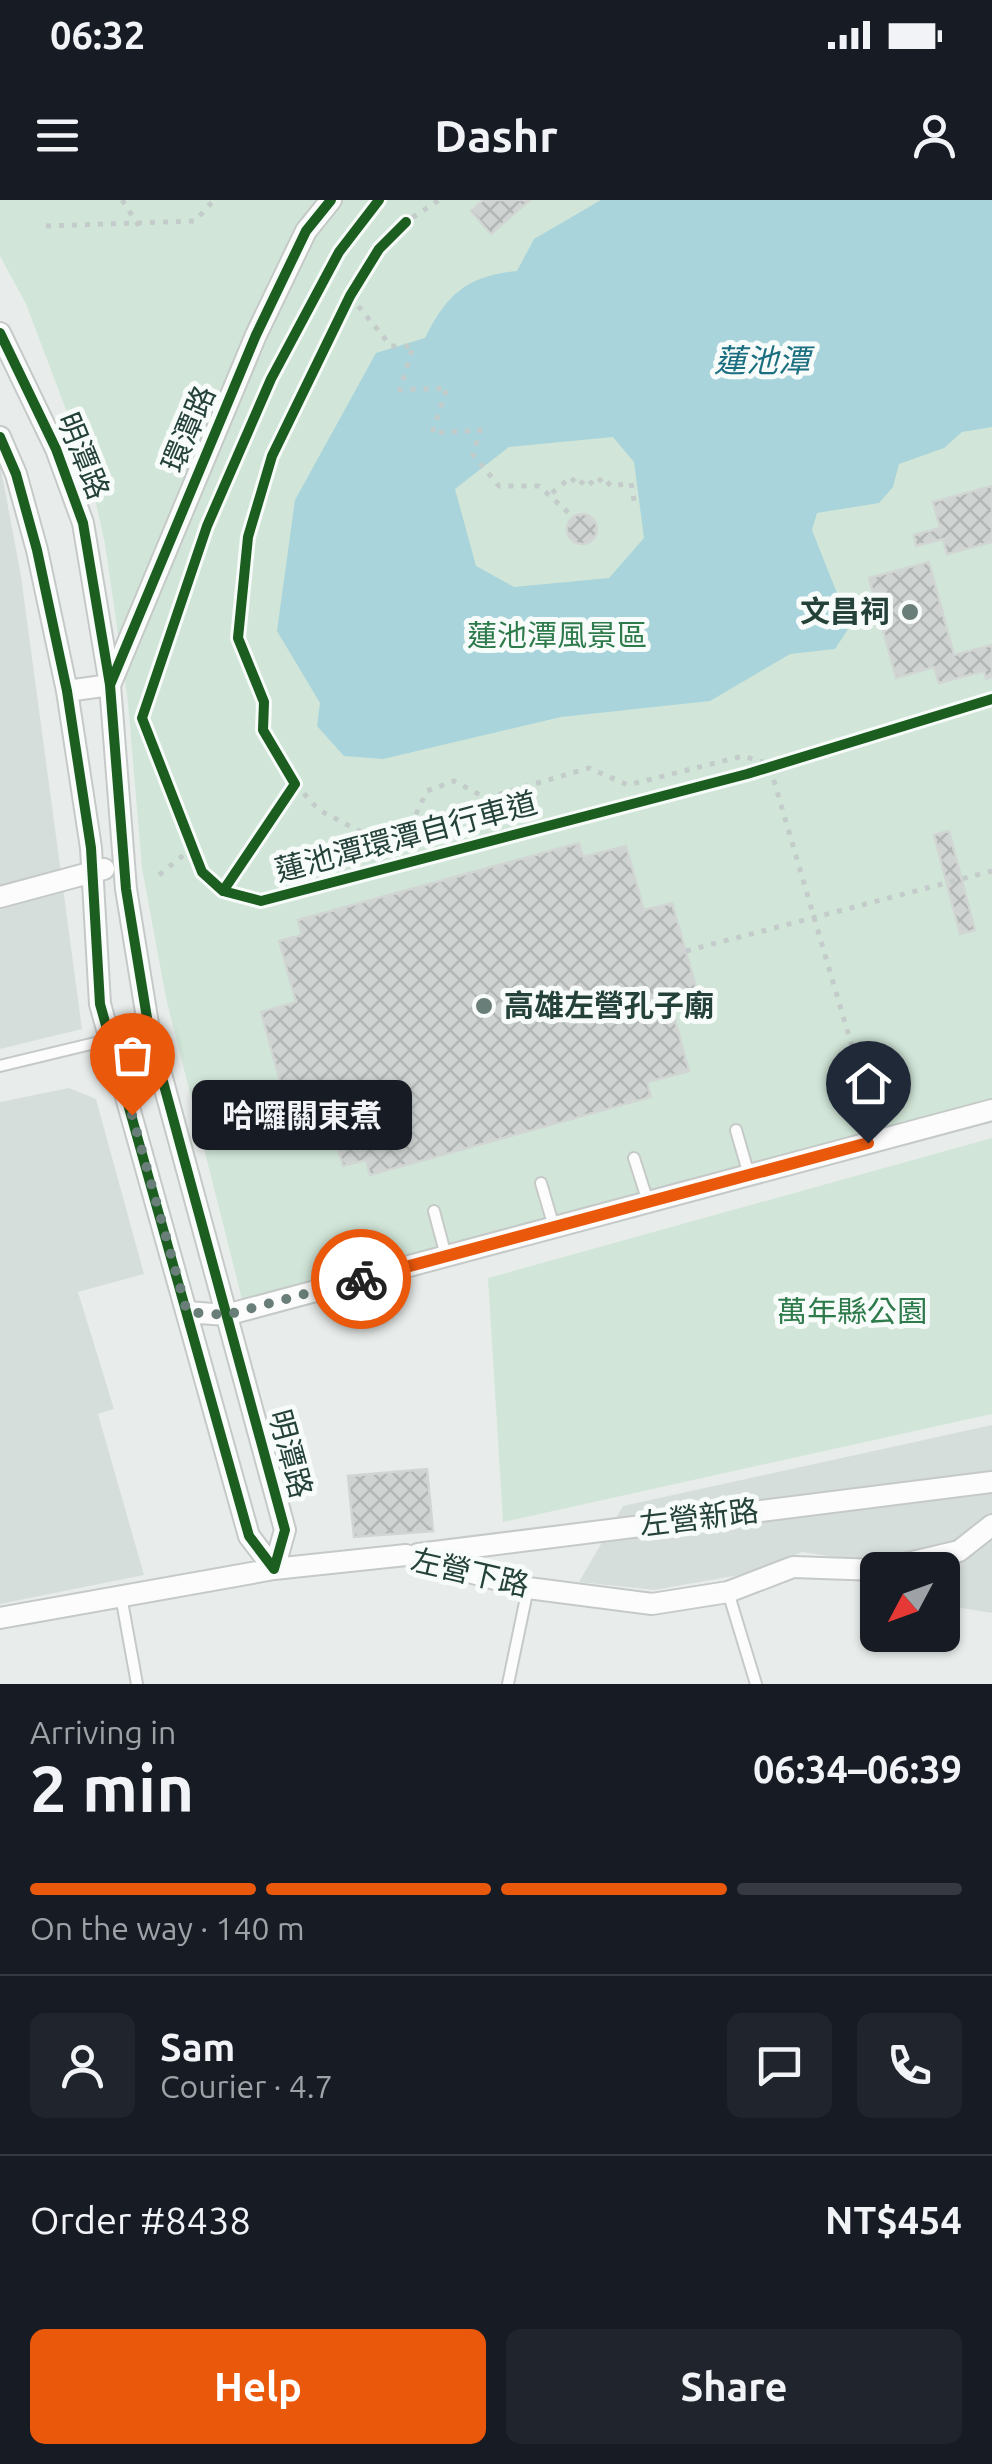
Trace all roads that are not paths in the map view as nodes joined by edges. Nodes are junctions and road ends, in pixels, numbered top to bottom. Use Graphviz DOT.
graph roads {
  1 [pos="331,200"];
  2 [pos="0,333"];
  3 [pos="0,437"];
  4 [pos="110,685"];
  5 [pos="67,691"];
  6 [pos="124,864"];
  7 [pos="93,872"];
  8 [pos="0,897"];
  9 [pos="148,1030"];
  10 [pos="110,1039"];
  11 [pos="0,1066"];
  12 [pos="856,1098"];
  13 [pos="992,1110"];
  14 [pos="736,1130"];
  15 [pos="868,1143"];
  16 [pos="634,1158"];
  17 [pos="749,1175"];
  18 [pos="541,1183"];
  19 [pos="648,1202"];
  20 [pos="434,1211"];
  21 [pos="554,1227"];
  22 [pos="446,1256"];
  23 [pos="187,1312"];
  24 [pos="226,1315"];
  25 [pos="992,1482"];
  26 [pos="992,1526"];
  27 [pos="951,1552"];
  28 [pos="406,1555"];
  29 [pos="274,1569"];
  30 [pos="860,1570"];
  31 [pos="528,1588"];
  32 [pos="728,1592"];
  33 [pos="121,1595"];
  34 [pos="0,1618"];
  35 [pos="137,1684"];
  36 [pos="508,1684"];
  37 [pos="756,1684"];
  1 -- 4 [label="street, 環潭路"];
  2 -- 4 [label="street, 明潭路"];
  3 -- 5 [label="street, 明潭路"];
  4 -- 5 [label="street"];
  4 -- 6 [label="street, 明潭路"];
  5 -- 7 [label="street, 明潭路"];
  6 -- 7 [label="street"];
  6 -- 9 [label="street, 明潭路"];
  7 -- 8 [label="street"];
  7 -- 10 [label="street, 明潭路"];
  9 -- 10 [label="lane"];
  9 -- 24 [label="street, 明潭路"];
  10 -- 11 [label="lane"];
  10 -- 23 [label="street, 明潭路"];
  12 -- 15 [label="lane"];
  13 -- 15 [label="street"];
  14 -- 17 [label="lane"];
  15 -- 17 [label="street"];
  16 -- 19 [label="lane"];
  17 -- 19 [label="street"];
  18 -- 21 [label="lane"];
  19 -- 21 [label="street"];
  20 -- 22 [label="lane"];
  21 -- 22 [label="street"];
  22 -- 24 [label="street"];
  23 -- 24 [label="street"];
  23 -- 29 [label="street, 明潭路"];
  24 -- 29 [label="street, 明潭路"];
  25 -- 28 [label="street, 左營新路"];
  26 -- 27 [label="street, 左營下路"];
  28 -- 29 [label="street, 左營下路"];
  28 -- 31 [label="street, 左營下路"];
  29 -- 33 [label="street, 左營下路"];
  30 -- 32 [label="street, 左營下路"];
  31 -- 32 [label="street, 左營下路"];
  31 -- 36 [label="lane"];
  32 -- 37 [label="lane"];
  33 -- 34 [label="street, 左營下路"];
  33 -- 35 [label="lane"];
}
